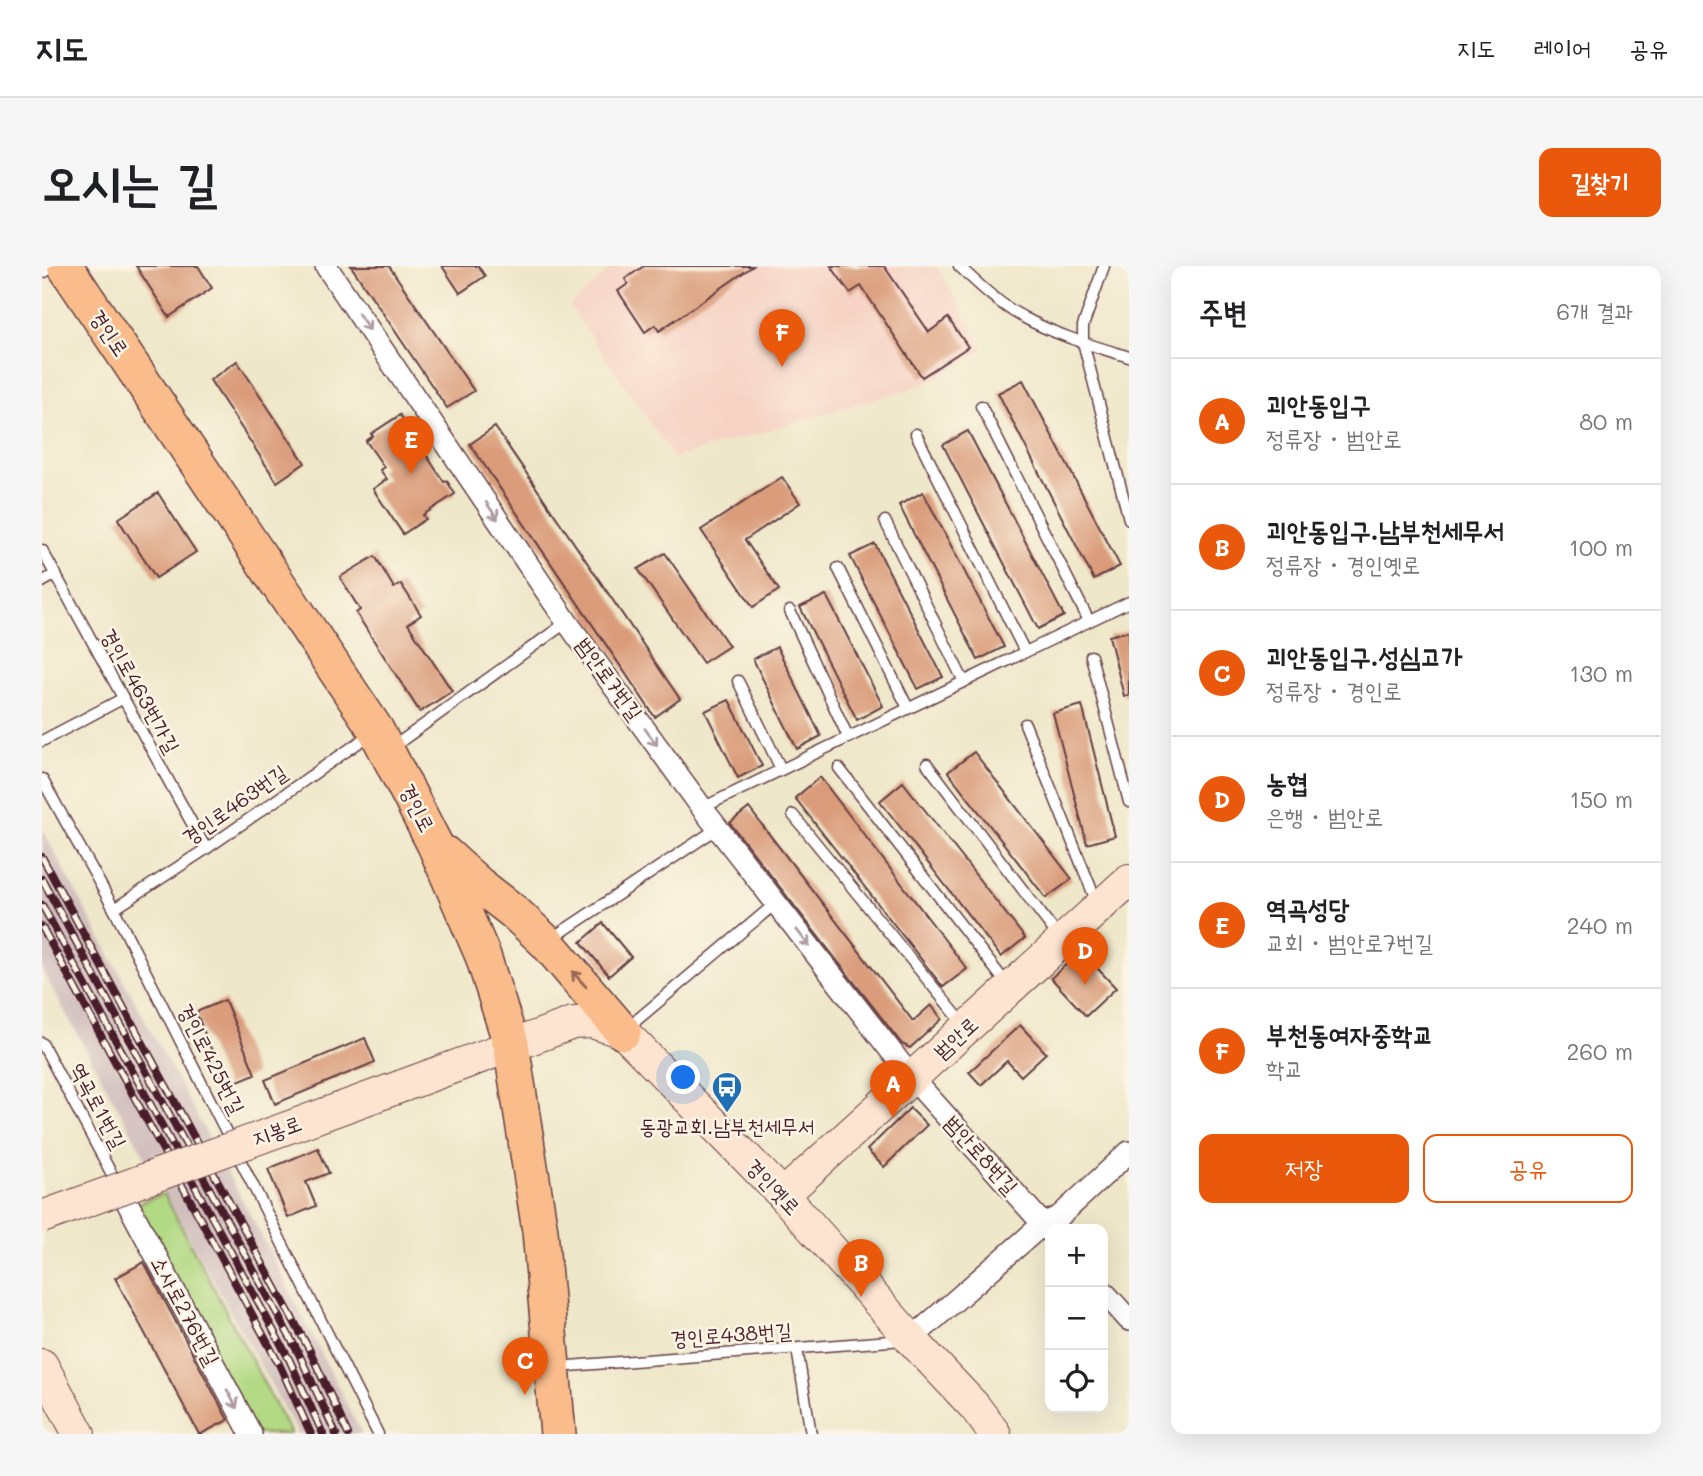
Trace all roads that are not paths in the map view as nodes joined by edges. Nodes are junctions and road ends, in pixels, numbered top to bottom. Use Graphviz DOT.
graph roads {
  1 [pos="65,266"];
  2 [pos="326,266"];
  3 [pos="960,266"];
  4 [pos="1104,266"];
  5 [pos="1083,342"];
  6 [pos="1129,357"];
  7 [pos="981,406"];
  8 [pos="916,434"];
  9 [pos="1129,519"];
  10 [pos="884,521"];
  11 [pos="42,550"];
  12 [pos="838,568"];
  13 [pos="55,575"];
  14 [pos="42,582"];
  15 [pos="1129,602"];
  16 [pos="790,611"];
  17 [pos="1089,621"];
  18 [pos="567,622"];
  19 [pos="1025,652"];
  20 [pos="1091,656"];
  21 [pos="738,681"];
  22 [pos="964,682"];
  23 [pos="122,699"];
  24 [pos="908,708"];
  25 [pos="1024,724"];
  26 [pos="848,737"];
  27 [pos="382,740"];
  28 [pos="42,741"];
  29 [pos="927,764"];
  30 [pos="839,768"];
  31 [pos="781,769"];
  32 [pos="42,779"];
  33 [pos="1129,802"];
  34 [pos="702,808"];
  35 [pos="793,815"];
  36 [pos="718,828"];
  37 [pos="435,845"];
  38 [pos="206,849"];
  39 [pos="1129,880"];
  40 [pos="776,903"];
  41 [pos="1098,908"];
  42 [pos="114,909"];
  43 [pos="1062,941"];
  44 [pos="547,943"];
  45 [pos="1010,988"];
  46 [pos="967,1028"];
  47 [pos="623,1032"];
  48 [pos="42,1043"];
  49 [pos="511,1044"];
  50 [pos="912,1078"];
  51 [pos="1129,1152"];
  52 [pos="119,1187"];
  53 [pos="783,1195"];
  54 [pos="42,1217"];
  55 [pos="1051,1224"];
  56 [pos="1045,1226"];
  57 [pos="1045,1230"];
  58 [pos="1108,1297"];
  59 [pos="1129,1320"];
  60 [pos="911,1339"];
  61 [pos="797,1349"];
  62 [pos="553,1367"];
  63 [pos="44,1374"];
  64 [pos="79,1434"];
  65 [pos="250,1434"];
  66 [pos="378,1434"];
  67 [pos="558,1434"];
  68 [pos="811,1434"];
  69 [pos="995,1434"];
  1 -- 27 [label="main road, 경인로"];
  2 -- 18 [label="street, 범안로7번길, one-way"];
  3 -- 5 [label="lane"];
  4 -- 5 [label="lane"];
  5 -- 6 [label="lane"];
  5 -- 9 [label="lane"];
  7 -- 17 [label="lane"];
  8 -- 19 [label="lane"];
  10 -- 22 [label="lane"];
  11 -- 13 [label="lane, 경인로463번가길"];
  12 -- 24 [label="lane"];
  13 -- 14 [label="lane"];
  13 -- 23 [label="lane, 경인로463번가길"];
  15 -- 17 [label="lane"];
  16 -- 26 [label="lane"];
  17 -- 19 [label="lane"];
  18 -- 27 [label="lane, 경인로463번길"];
  18 -- 34 [label="street, 범안로7번길, one-way"];
  19 -- 22 [label="lane"];
  20 -- 33 [label="lane"];
  21 -- 31 [label="lane"];
  22 -- 24 [label="lane"];
  23 -- 28 [label="lane"];
  23 -- 38 [label="lane, 경인로463번가길"];
  24 -- 26 [label="lane"];
  25 -- 41 [label="lane"];
  26 -- 31 [label="lane"];
  27 -- 37 [label="main road, 경인로"];
  27 -- 38 [label="lane, 경인로463번길"];
  29 -- 43 [label="lane"];
  30 -- 45 [label="lane"];
  31 -- 34 [label="lane"];
  32 -- 42 [label="lane, 경인로425번길"];
  34 -- 36 [label="street, 범안로7번길"];
  35 -- 46 [label="lane"];
  36 -- 40 [label="street, 범안로7번길"];
  36 -- 44 [label="lane"];
  37 -- 44 [label="main road"];
  37 -- 49 [label="main road, 경인로"];
  38 -- 42 [label="lane, 경인로463번길"];
  39 -- 41 [label="street, 범안로"];
  40 -- 47 [label="lane"];
  40 -- 50 [label="street, 범안로7번길, one-way"];
  41 -- 43 [label="street, 범안로"];
  42 -- 66 [label="lane, 경인로425번길"];
  43 -- 45 [label="street, 범안로"];
  47 -- 44 [label="main road, one-way"];
  45 -- 46 [label="street, 범안로"];
  46 -- 50 [label="street, 범안로"];
  47 -- 49 [label="street, 경인옛로"];
  47 -- 53 [label="street, 경인옛로"];
  48 -- 52 [label="lane, 역곡로1번길"];
  49 -- 54 [label="street, 지봉로, bridge"];
  49 -- 62 [label="main road, 경인로"];
  50 -- 53 [label="street, 범안로"];
  50 -- 56 [label="street, 범안로8번길"];
  51 -- 55 [label="street"];
  52 -- 65 [label="street, 소사로276번길, one-way"];
  53 -- 60 [label="street, 경인옛로"];
  57 -- 60 [label="street"];
  58 -- 59 [label="street"];
  60 -- 61 [label="lane, 경인로438번길"];
  60 -- 69 [label="street, 경인옛로"];
  61 -- 62 [label="lane, 경인로438번길"];
  61 -- 68 [label="lane"];
  62 -- 67 [label="main road, 경인로"];
  63 -- 64 [label="street"];
}
